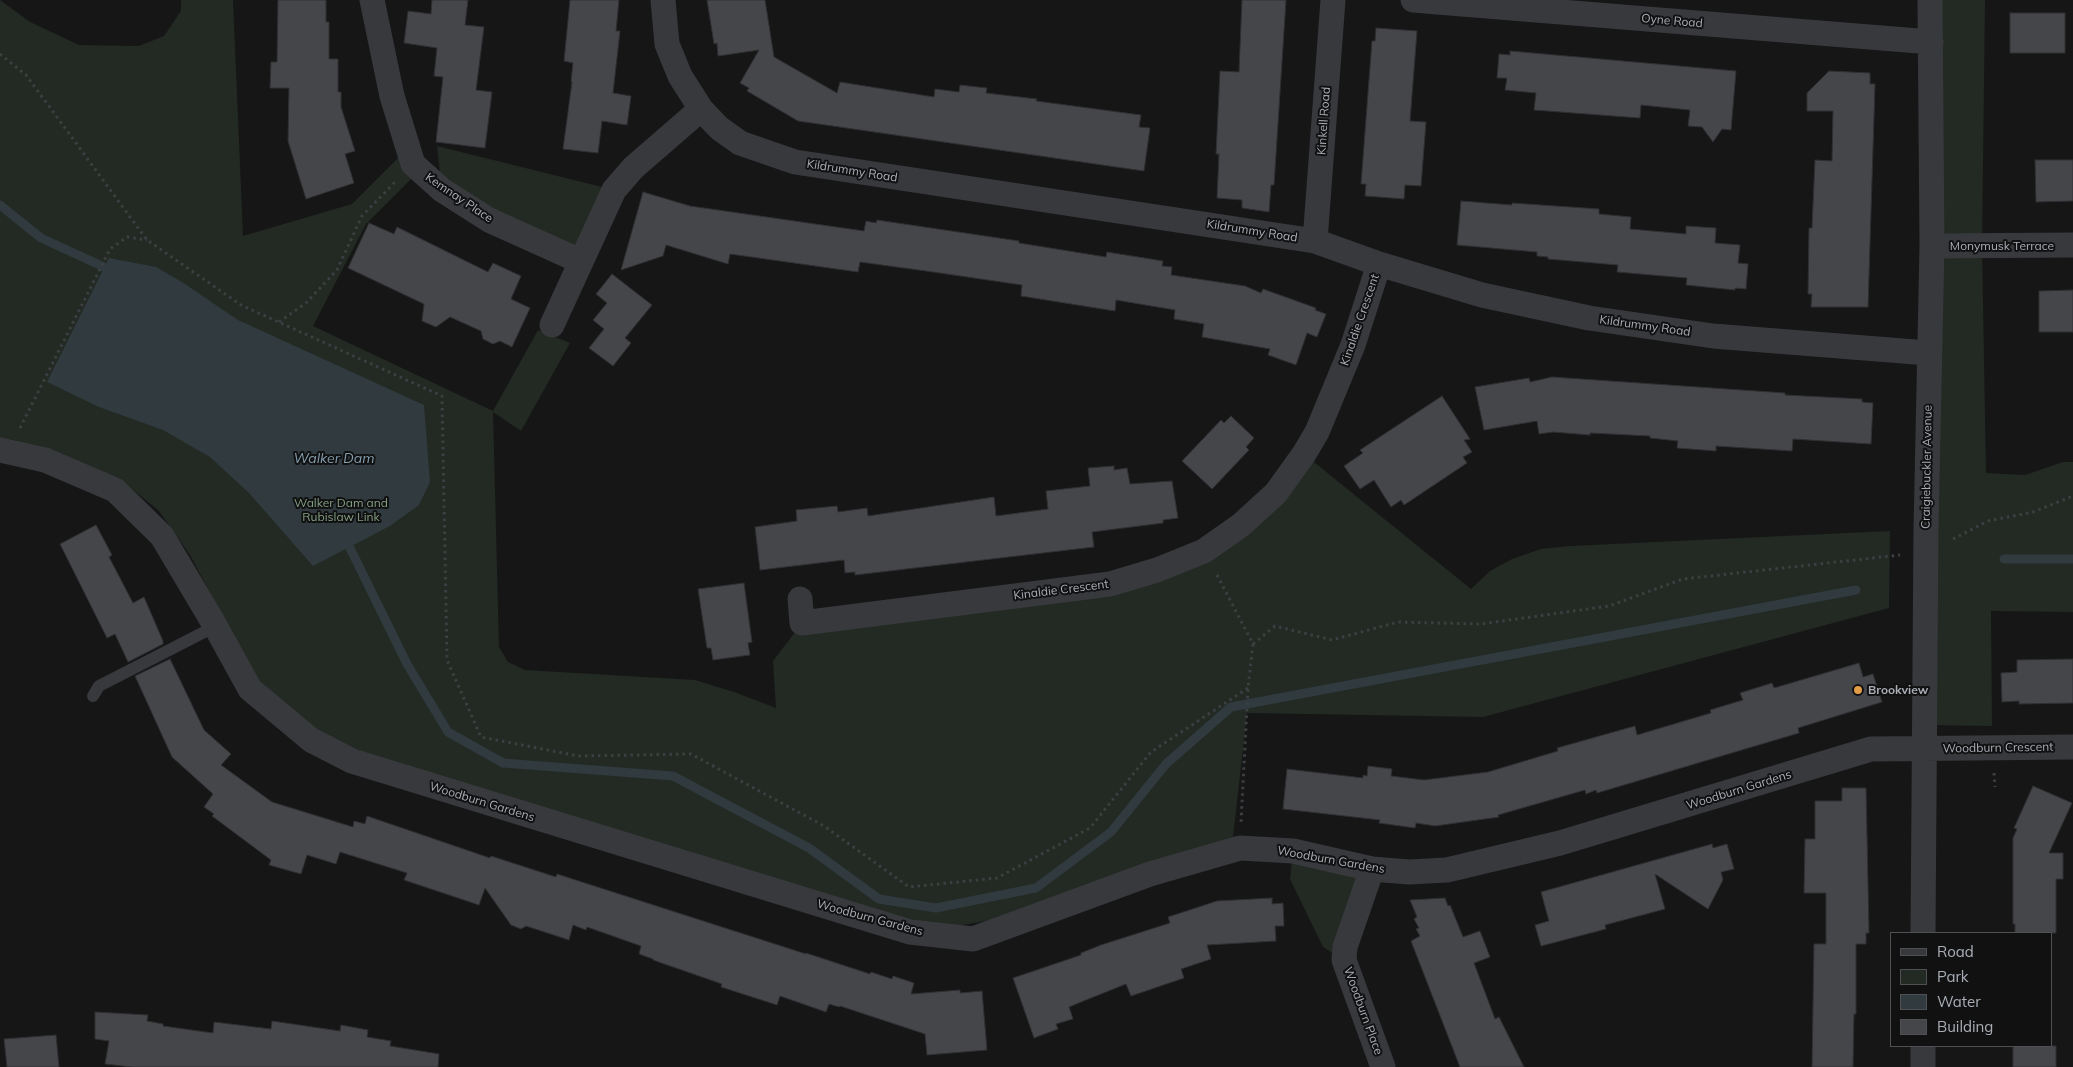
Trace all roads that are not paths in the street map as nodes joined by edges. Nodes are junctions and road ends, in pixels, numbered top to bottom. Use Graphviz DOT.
graph roads {
  1 [pos="372,0"];
  2 [pos="663,0"];
  3 [pos="1333,0"];
  4 [pos="1413,0"];
  5 [pos="1930,0"];
  6 [pos="1931,42"];
  7 [pos="701,108"];
  8 [pos="1316,241"];
  9 [pos="2073,245"];
  10 [pos="1932,246"];
  11 [pos="580,261"];
  12 [pos="1379,264"];
  13 [pos="552,325"];
  14 [pos="1928,354"];
  15 [pos="0,450"];
  16 [pos="800,599"];
  17 [pos="216,626"];
  18 [pos="93,696"];
  19 [pos="2073,747"];
  20 [pos="1924,748"];
  21 [pos="1372,870"];
  22 [pos="1923,932"];
  23 [pos="1923,1047"];
  24 [pos="1383,1067"];
  25 [pos="1923,1067"];
  1 -- 11 [label="street, Kemnay Place"];
  2 -- 7 [label="street, Kildrummy Road"];
  3 -- 8 [label="street, Kinkell Road"];
  4 -- 6 [label="street, Oyne Road"];
  5 -- 6 [label="street, Craigiebuckler Avenue"];
  6 -- 10 [label="street, Craigiebuckler Avenue"];
  7 -- 8 [label="street, Kildrummy Road"];
  7 -- 11 [label="street"];
  8 -- 12 [label="street, Kildrummy Road"];
  9 -- 10 [label="street, Monymusk Terrace"];
  10 -- 14 [label="street, Craigiebuckler Avenue"];
  11 -- 13 [label="street"];
  12 -- 14 [label="street, Kildrummy Road"];
  12 -- 16 [label="street, Kinaldie Crescent"];
  14 -- 20 [label="street, Craigiebuckler Avenue"];
  15 -- 17 [label="street, Woodburn Gardens"];
  17 -- 18 [label="lane"];
  17 -- 21 [label="street, Woodburn Gardens"];
  19 -- 20 [label="street, Woodburn Crescent"];
  20 -- 21 [label="street, Woodburn Gardens"];
  20 -- 22 [label="street, Craigiebuckler Avenue"];
  21 -- 24 [label="street, Woodburn Place"];
  23 -- 25 [label="street"];
}
